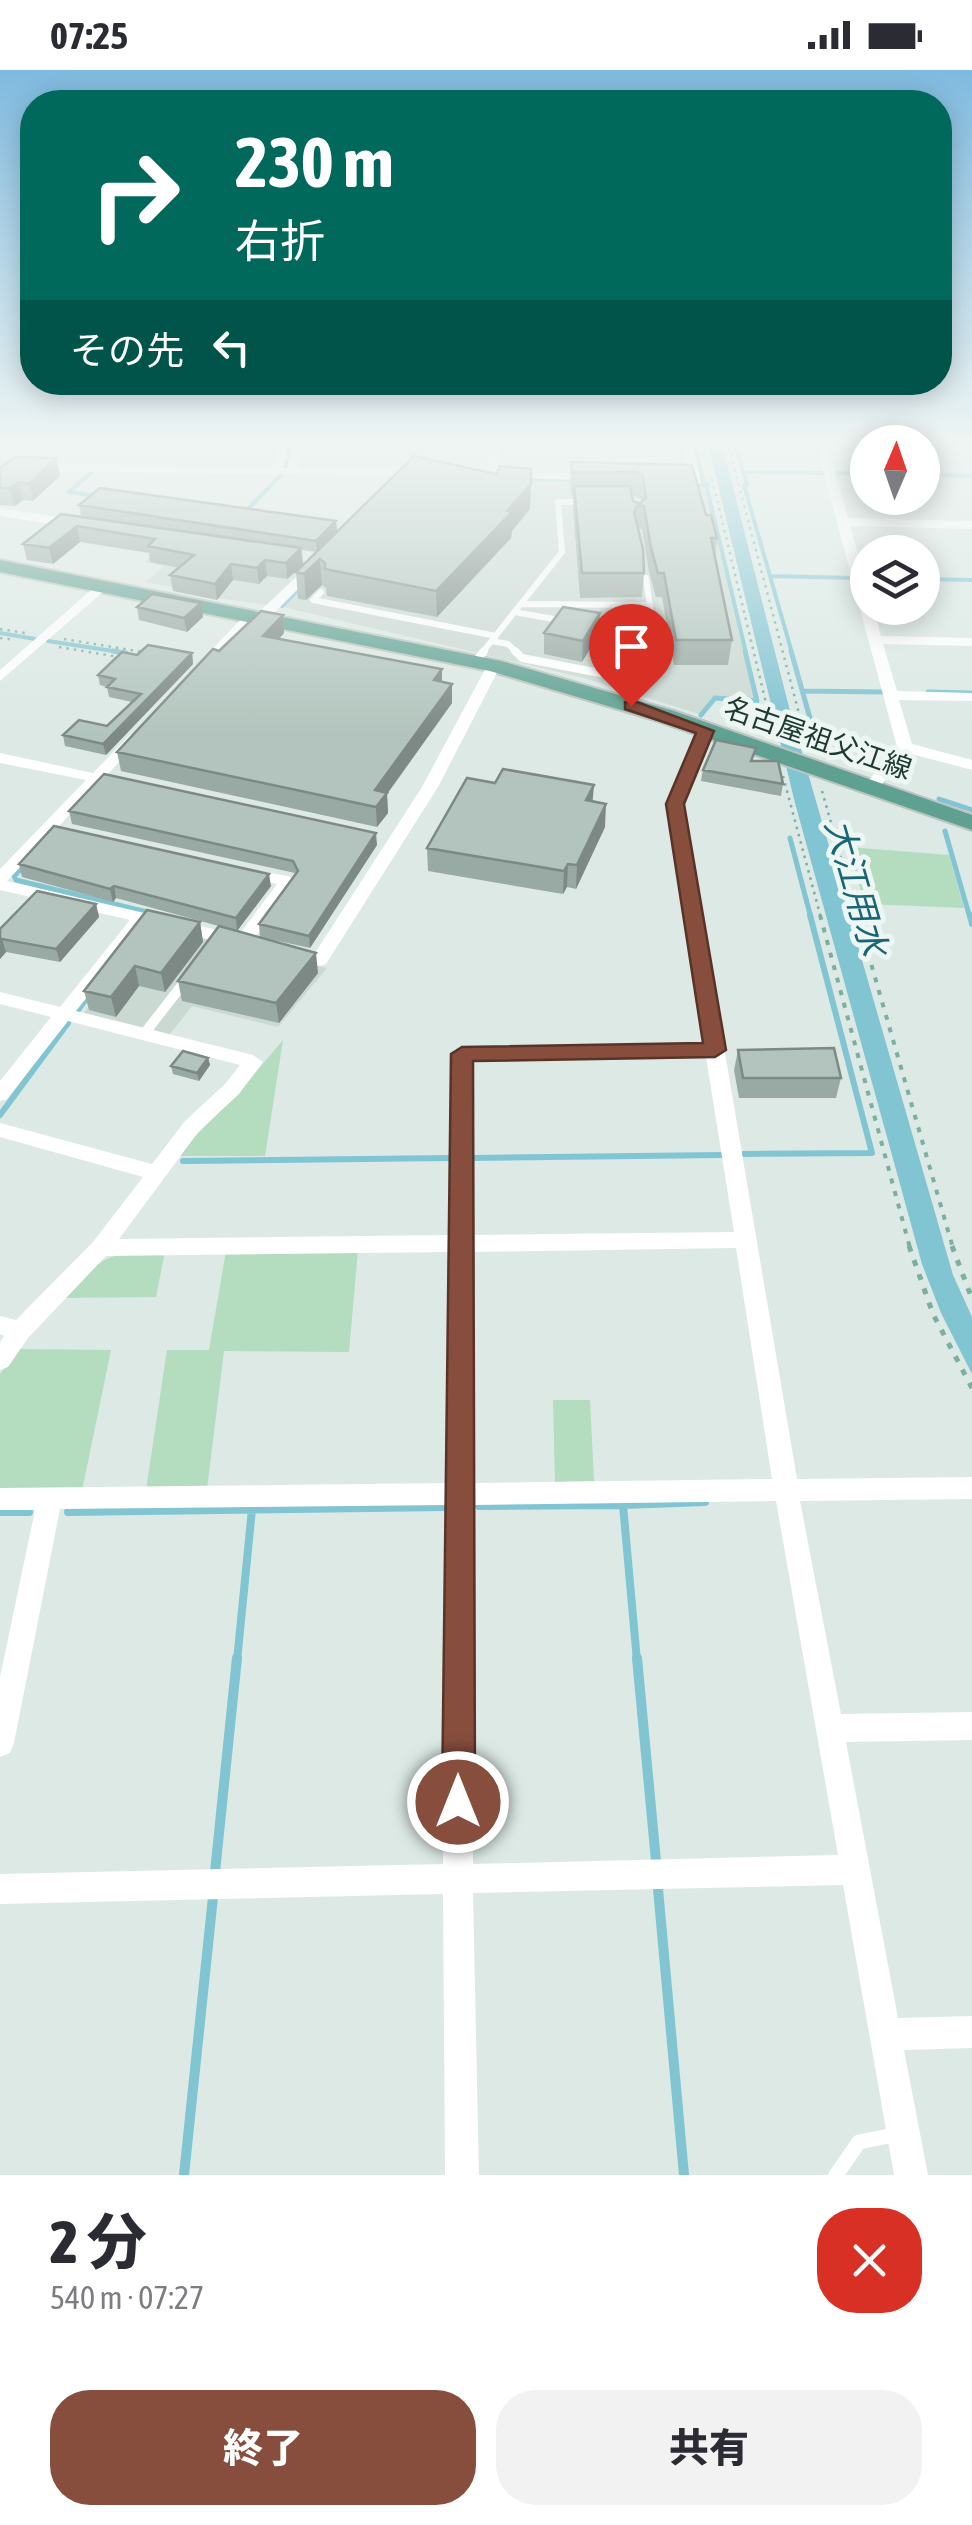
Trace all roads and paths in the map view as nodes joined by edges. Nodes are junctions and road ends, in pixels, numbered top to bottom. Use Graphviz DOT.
graph roads {
  1 [pos="561,538"];
  2 [pos="726,538"];
  3 [pos="753,538"];
  4 [pos="847,538"];
  5 [pos="334,548"];
  6 [pos="302,558"];
  7 [pos="320,560"];
  8 [pos="0,566"];
  9 [pos="646,578"];
  10 [pos="104,586"];
  11 [pos="322,592"];
  12 [pos="521,604"];
  13 [pos="650,605"];
  14 [pos="514,612"];
  15 [pos="258,615"];
  16 [pos="0,629"];
  17 [pos="654,637"];
  18 [pos="494,638"];
  19 [pos="41,640"];
  20 [pos="875,640"];
  21 [pos="972,642"];
  22 [pos="160,655"];
  23 [pos="132,659"];
  24 [pos="485,663"];
  25 [pos="0,678"];
  26 [pos="184,686"];
  27 [pos="891,695"];
  28 [pos="972,697"];
  29 [pos="149,723"];
  30 [pos="706,731"];
  31 [pos="906,747"];
  32 [pos="972,750"];
  33 [pos="927,753"];
  34 [pos="780,757"];
  35 [pos="0,758"];
  36 [pos="972,765"];
  37 [pos="815,770"];
  38 [pos="104,777"];
  39 [pos="869,789"];
  40 [pos="972,823"];
  41 [pos="49,827"];
  42 [pos="68,832"];
  43 [pos="376,836"];
  44 [pos="396,840"];
  45 [pos="233,869"];
  46 [pos="0,882"];
  47 [pos="141,918"];
  48 [pos="242,942"];
  49 [pos="262,946"];
  50 [pos="281,951"];
  51 [pos="197,964"];
  52 [pos="0,998"];
  53 [pos="64,1014"];
  54 [pos="144,1034"];
  55 [pos="715,1050"];
  56 [pos="0,1094"];
  57 [pos="0,1130"];
  58 [pos="154,1172"];
  59 [pos="746,1240"];
  60 [pos="461,1243"];
  61 [pos="101,1248"];
  62 [pos="972,1299"];
  63 [pos="10,1328"];
  64 [pos="0,1360"];
  65 [pos="972,1388"];
  66 [pos="972,1488"];
  67 [pos="786,1490"];
  68 [pos="460,1494"];
  69 [pos="0,1499"];
  70 [pos="50,1499"];
  71 [pos="972,1726"];
  72 [pos="829,1728"];
  73 [pos="0,1743"];
  74 [pos="855,1870"];
  75 [pos="458,1879"];
  76 [pos="0,1889"];
  77 [pos="972,2032"];
  78 [pos="885,2034"];
  79 [pos="903,2133"];
  80 [pos="462,2175"];
  81 [pos="836,2175"];
  82 [pos="911,2175"];
  1 -- 12 [label="lane"];
  2 -- 34 [label="path"];
  3 -- 37 [label="path"];
  4 -- 20 [label="street"];
  5 -- 7 [label="street"];
  6 -- 7 [label="street"];
  7 -- 15 [label="street"];
  8 -- 10 [label="main road, 名古屋祖父江線"];
  9 -- 13 [label="lane"];
  10 -- 15 [label="main road, 名古屋祖父江線"];
  10 -- 19 [label="street"];
  11 -- 18 [label="lane"];
  12 -- 13 [label="lane"];
  12 -- 14 [label="lane"];
  13 -- 17 [label="lane"];
  14 -- 17 [label="lane"];
  14 -- 18 [label="lane"];
  15 -- 24 [label="main road, 名古屋祖父江線"];
  15 -- 26 [label="street"];
  16 -- 19 [label="path"];
  17 -- 18 [label="lane"];
  18 -- 24 [label="lane"];
  19 -- 22 [label="path"];
  19 -- 23 [label="path"];
  19 -- 25 [label="street"];
  20 -- 21 [label="street"];
  20 -- 27 [label="street"];
  24 -- 30 [label="main road, 名古屋祖父江線"];
  24 -- 44 [label="street"];
  27 -- 28 [label="street"];
  27 -- 31 [label="street"];
  29 -- 38 [label="street"];
  30 -- 34 [label="main road, 名古屋祖父江線"];
  30 -- 55 [label="street"];
  31 -- 33 [label="street"];
  31 -- 39 [label="street"];
  32 -- 33 [label="street"];
  33 -- 36 [label="street"];
  34 -- 37 [label="main road, 名古屋祖父江線"];
  34 -- 65 [label="path"];
  35 -- 38 [label="street"];
  37 -- 39 [label="main road, 名古屋祖父江線"];
  37 -- 62 [label="path"];
  38 -- 41 [label="street"];
  39 -- 40 [label="main road, 名古屋祖父江線"];
  41 -- 42 [label="street"];
  41 -- 46 [label="street"];
  43 -- 44 [label="street"];
  44 -- 50 [label="street"];
  45 -- 48 [label="street"];
  46 -- 47 [label="street"];
  47 -- 48 [label="street"];
  47 -- 53 [label="street"];
  48 -- 49 [label="street"];
  51 -- 54 [label="lane"];
  52 -- 53 [label="street"];
  53 -- 54 [label="street"];
  53 -- 56 [label="street"];
  54 -- 58 [label="street"];
  55 -- 59 [label="street"];
  55 -- 60 [label="street"];
  57 -- 58 [label="street"];
  58 -- 61 [label="street"];
  59 -- 60 [label="street"];
  59 -- 67 [label="street"];
  60 -- 61 [label="street"];
  60 -- 68 [label="street"];
  61 -- 63 [label="street"];
  63 -- 64 [label="street"];
  66 -- 67 [label="street"];
  67 -- 68 [label="street"];
  67 -- 72 [label="street"];
  68 -- 70 [label="street"];
  68 -- 75 [label="street"];
  69 -- 70 [label="street"];
  70 -- 73 [label="street"];
  71 -- 72 [label="street"];
  72 -- 74 [label="street"];
  74 -- 75 [label="street"];
  74 -- 78 [label="street"];
  75 -- 76 [label="street"];
  75 -- 80 [label="street"];
  77 -- 78 [label="street"];
  78 -- 79 [label="street"];
  79 -- 81 [label="lane"];
  79 -- 82 [label="street"];
}
